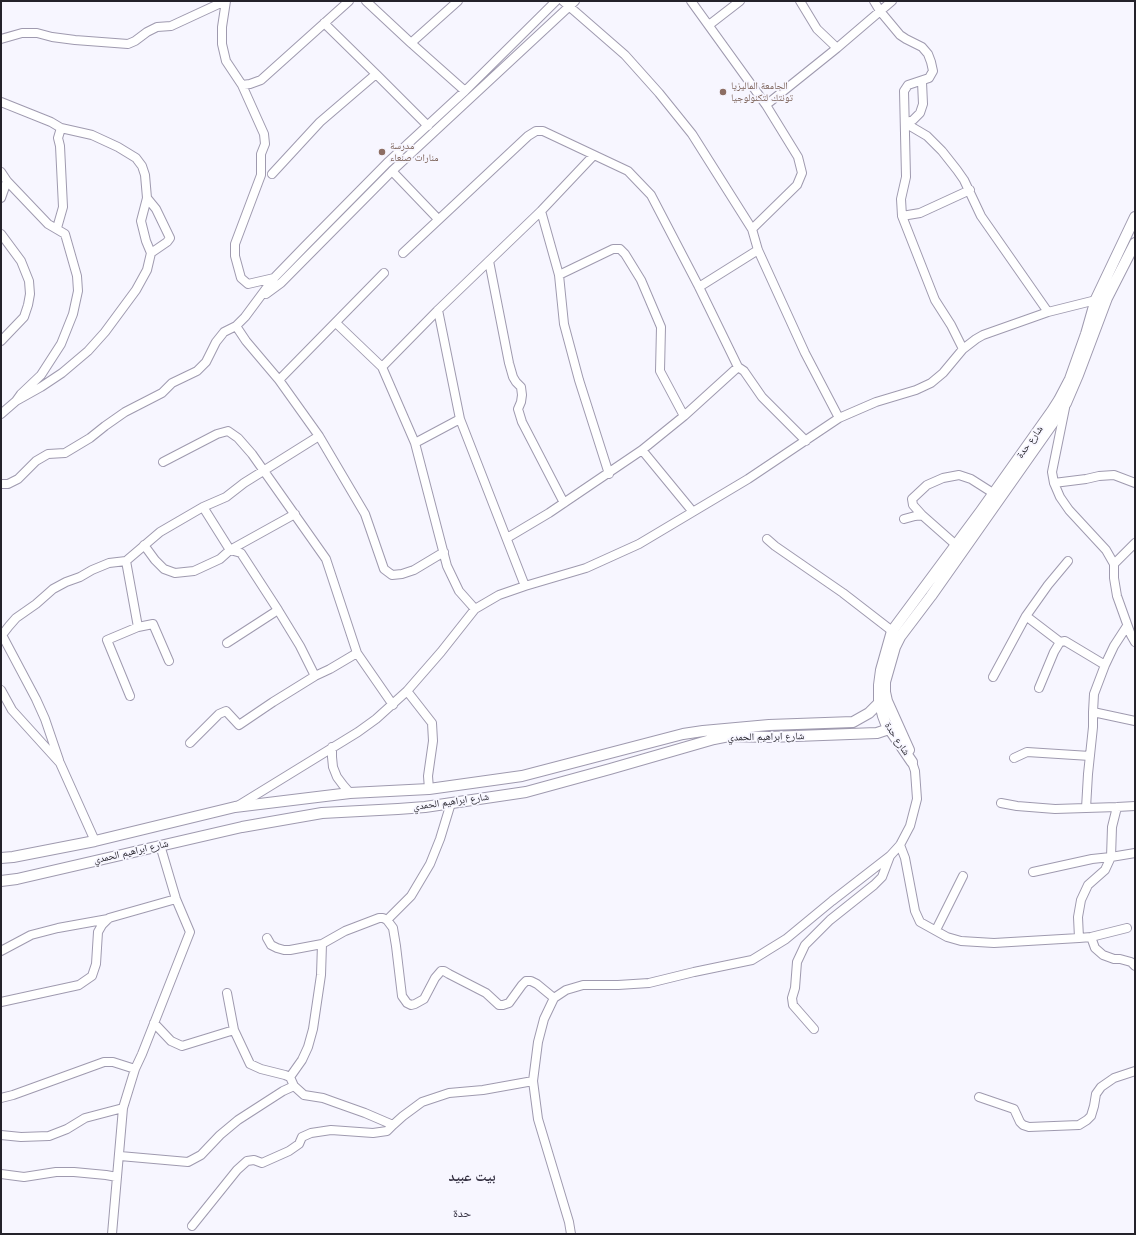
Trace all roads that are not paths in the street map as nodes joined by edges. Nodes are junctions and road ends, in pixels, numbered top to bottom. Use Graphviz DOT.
graph roads {
  1 [pos="226,1"];
  2 [pos="349,1"];
  3 [pos="366,1"];
  4 [pos="458,1"];
  5 [pos="556,1"];
  6 [pos="691,1"];
  7 [pos="740,1"];
  8 [pos="800,1"];
  9 [pos="874,1"];
  10 [pos="892,1"];
  11 [pos="569,3"];
  12 [pos="880,12"];
  13 [pos="324,23"];
  14 [pos="709,25"];
  15 [pos="1,39"];
  16 [pos="411,43"];
  17 [pos="838,48"];
  18 [pos="376,74"];
  19 [pos="922,82"];
  20 [pos="242,85"];
  21 [pos="465,91"];
  22 [pos="1,102"];
  23 [pos="766,105"];
  24 [pos="905,123"];
  25 [pos="428,126"];
  26 [pos="61,128"];
  27 [pos="593,156"];
  28 [pos="392,171"];
  29 [pos="1,172"];
  30 [pos="272,174"];
  31 [pos="8,181"];
  32 [pos="970,190"];
  33 [pos="1,198"];
  34 [pos="147,198"];
  35 [pos="541,211"];
  36 [pos="902,216"];
  37 [pos="1135,217"];
  38 [pos="438,219"];
  39 [pos="57,228"];
  40 [pos="752,229"];
  41 [pos="1,234"];
  42 [pos="1124,240"];
  43 [pos="1135,245"];
  44 [pos="758,250"];
  45 [pos="151,253"];
  46 [pos="403,253"];
  47 [pos="489,261"];
  48 [pos="384,273"];
  49 [pos="559,275"];
  50 [pos="278,280"];
  51 [pos="699,287"];
  52 [pos="1107,298"];
  53 [pos="1096,299"];
  54 [pos="438,310"];
  55 [pos="1048,312"];
  56 [pos="336,323"];
  57 [pos="236,326"];
  58 [pos="1,341"];
  59 [pos="963,349"];
  60 [pos="382,367"];
  61 [pos="738,367"];
  62 [pos="1075,374"];
  63 [pos="279,380"];
  64 [pos="16,400"];
  65 [pos="1066,402"];
  66 [pos="1056,413"];
  67 [pos="1,414"];
  68 [pos="684,416"];
  69 [pos="839,418"];
  70 [pos="460,419"];
  71 [pos="319,436"];
  72 [pos="806,441"];
  73 [pos="415,443"];
  74 [pos="642,450"];
  75 [pos="164,462"];
  76 [pos="264,472"];
  77 [pos="609,474"];
  78 [pos="1054,483"];
  79 [pos="1135,483"];
  80 [pos="1,484"];
  81 [pos="996,495"];
  82 [pos="564,503"];
  83 [pos="203,507"];
  84 [pos="693,512"];
  85 [pos="295,514"];
  86 [pos="922,515"];
  87 [pos="904,519"];
  88 [pos="506,538"];
  89 [pos="767,539"];
  90 [pos="1135,543"];
  91 [pos="144,545"];
  92 [pos="956,545"];
  93 [pos="230,550"];
  94 [pos="444,552"];
  95 [pos="126,561"];
  96 [pos="1068,562"];
  97 [pos="1114,564"];
  98 [pos="525,586"];
  99 [pos="475,609"];
  100 [pos="278,610"];
  101 [pos="1026,616"];
  102 [pos="1127,626"];
  103 [pos="138,627"];
  104 [pos="2,634"];
  105 [pos="896,634"];
  106 [pos="1060,642"];
  107 [pos="1135,642"];
  108 [pos="227,643"];
  109 [pos="357,653"];
  110 [pos="169,661"];
  111 [pos="1105,665"];
  112 [pos="315,676"];
  113 [pos="993,677"];
  114 [pos="1039,688"];
  115 [pos="1,690"];
  116 [pos="407,692"];
  117 [pos="130,696"];
  118 [pos="880,703"];
  119 [pos="393,705"];
  120 [pos="1092,712"];
  121 [pos="1135,721"];
  122 [pos="769,725"];
  123 [pos="894,727"];
  124 [pos="877,733"];
  125 [pos="683,734"];
  126 [pos="769,737"];
  127 [pos="190,743"];
  128 [pos="332,747"];
  129 [pos="686,748"];
  130 [pos="903,748"];
  131 [pos="1090,756"];
  132 [pos="1014,758"];
  133 [pos="912,762"];
  134 [pos="60,763"];
  135 [pos="430,789"];
  136 [pos="397,790"];
  137 [pos="350,792"];
  138 [pos="451,803"];
  139 [pos="1001,803"];
  140 [pos="1135,806"];
  141 [pos="235,807"];
  142 [pos="1086,808"];
  143 [pos="1117,808"];
  144 [pos="398,809"];
  145 [pos="95,841"];
  146 [pos="900,845"];
  147 [pos="160,846"];
  148 [pos="1135,853"];
  149 [pos="890,856"];
  150 [pos="1111,857"];
  151 [pos="1,858"];
  152 [pos="1033,872"];
  153 [pos="963,876"];
  154 [pos="1,881"];
  155 [pos="176,899"];
  156 [pos="109,918"];
  157 [pos="388,920"];
  158 [pos="1127,928"];
  159 [pos="936,930"];
  160 [pos="1091,937"];
  161 [pos="267,938"];
  162 [pos="1079,938"];
  163 [pos="322,944"];
  164 [pos="1,951"];
  165 [pos="1135,966"];
  166 [pos="226,993"];
  167 [pos="554,998"];
  168 [pos="1,1002"];
  169 [pos="154,1023"];
  170 [pos="814,1029"];
  171 [pos="234,1030"];
  172 [pos="135,1069"];
  173 [pos="1135,1071"];
  174 [pos="290,1077"];
  175 [pos="533,1081"];
  176 [pos="294,1086"];
  177 [pos="979,1097"];
  178 [pos="1,1098"];
  179 [pos="123,1108"];
  180 [pos="393,1126"];
  181 [pos="1,1135"];
  182 [pos="120,1156"];
  183 [pos="1,1174"];
  184 [pos="117,1177"];
  185 [pos="192,1226"];
  186 [pos="112,1234"];
  187 [pos="571,1234"];
  1 -- 15 [label="street"];
  1 -- 20 [label="street"];
  2 -- 13 [label="street"];
  3 -- 16 [label="street"];
  4 -- 16 [label="street"];
  5 -- 21 [label="street"];
  6 -- 14 [label="street"];
  7 -- 14 [label="street"];
  8 -- 17 [label="street"];
  9 -- 12 [label="street"];
  10 -- 12 [label="street"];
  11 -- 28 [label="street"];
  11 -- 40 [label="street"];
  12 -- 17 [label="street"];
  12 -- 19 [label="street"];
  13 -- 18 [label="street"];
  13 -- 20 [label="street"];
  14 -- 23 [label="street"];
  16 -- 21 [label="street"];
  17 -- 23 [label="street"];
  18 -- 25 [label="street"];
  18 -- 30 [label="street"];
  19 -- 24 [label="street"];
  19 -- 24 [label="street"];
  20 -- 50 [label="street"];
  21 -- 25 [label="street"];
  22 -- 26 [label="street"];
  23 -- 40 [label="street"];
  24 -- 32 [label="street"];
  24 -- 36 [label="street"];
  25 -- 50 [label="street"];
  26 -- 34 [label="street"];
  26 -- 39 [label="street"];
  27 -- 35 [label="street"];
  27 -- 38 [label="street"];
  27 -- 51 [label="street"];
  28 -- 38 [label="street"];
  28 -- 50 [label="street"];
  29 -- 31 [label="street"];
  31 -- 33 [label="street"];
  31 -- 39 [label="street"];
  32 -- 36 [label="street"];
  32 -- 55 [label="street"];
  34 -- 45 [label="street"];
  34 -- 45 [label="street"];
  35 -- 47 [label="street"];
  35 -- 49 [label="street"];
  36 -- 59 [label="street"];
  37 -- 42 [label="main road, شارع حدة"];
  38 -- 46 [label="street"];
  39 -- 64 [label="street"];
  40 -- 44 [label="street"];
  41 -- 58 [label="street"];
  42 -- 43 [label="main road"];
  42 -- 53 [label="main road, شارع حدة"];
  43 -- 52 [label="main road, شارع حدة"];
  44 -- 51 [label="street"];
  44 -- 69 [label="street"];
  45 -- 64 [label="street"];
  47 -- 54 [label="street"];
  47 -- 82 [label="street"];
  48 -- 56 [label="street"];
  49 -- 68 [label="street"];
  49 -- 77 [label="street"];
  50 -- 57 [label="street"];
  51 -- 61 [label="street"];
  52 -- 53 [label="street"];
  52 -- 62 [label="main road, شارع حدة"];
  53 -- 55 [label="street"];
  53 -- 62 [label="main road, شارع حدة"];
  54 -- 60 [label="street"];
  54 -- 70 [label="street"];
  55 -- 59 [label="street"];
  56 -- 60 [label="street"];
  56 -- 63 [label="street"];
  57 -- 63 [label="street"];
  57 -- 80 [label="street"];
  59 -- 69 [label="street"];
  60 -- 73 [label="street"];
  61 -- 68 [label="street"];
  61 -- 72 [label="street"];
  62 -- 65 [label="main road, شارع حدة"];
  62 -- 66 [label="main road, شارع حدة"];
  63 -- 71 [label="street"];
  64 -- 67 [label="street"];
  65 -- 66 [label="main road, شارع حدة"];
  65 -- 78 [label="street"];
  66 -- 81 [label="main road, شارع حدة"];
  68 -- 74 [label="street"];
  69 -- 72 [label="street"];
  70 -- 73 [label="street"];
  70 -- 88 [label="street"];
  71 -- 76 [label="street"];
  71 -- 94 [label="street"];
  72 -- 84 [label="street"];
  73 -- 94 [label="street"];
  74 -- 77 [label="street"];
  74 -- 84 [label="street"];
  75 -- 76 [label="street"];
  76 -- 83 [label="street"];
  76 -- 85 [label="street"];
  77 -- 82 [label="street"];
  78 -- 79 [label="street"];
  78 -- 97 [label="street"];
  81 -- 86 [label="street"];
  81 -- 92 [label="main road, شارع حدة"];
  81 -- 105 [label="main road, شارع حدة"];
  82 -- 88 [label="street"];
  83 -- 91 [label="street"];
  83 -- 93 [label="street"];
  84 -- 98 [label="street"];
  85 -- 93 [label="street"];
  85 -- 109 [label="street"];
  86 -- 87 [label="street"];
  86 -- 92 [label="street"];
  88 -- 98 [label="street"];
  89 -- 105 [label="street"];
  90 -- 97 [label="street"];
  91 -- 93 [label="street"];
  91 -- 95 [label="street"];
  92 -- 105 [label="main road, شارع حدة"];
  93 -- 100 [label="street"];
  94 -- 99 [label="street"];
  95 -- 103 [label="street"];
  95 -- 104 [label="street"];
  96 -- 101 [label="street"];
  97 -- 102 [label="street"];
  98 -- 99 [label="street"];
  99 -- 116 [label="street"];
  100 -- 108 [label="street"];
  100 -- 112 [label="street"];
  101 -- 106 [label="street"];
  101 -- 113 [label="street"];
  102 -- 107 [label="street"];
  102 -- 111 [label="street"];
  103 -- 110 [label="street"];
  103 -- 117 [label="street"];
  104 -- 134 [label="street"];
  105 -- 118 [label="main road, شارع حدة"];
  105 -- 123 [label="main road, شارع حدة"];
  106 -- 111 [label="street"];
  106 -- 114 [label="street"];
  109 -- 112 [label="street"];
  109 -- 119 [label="street"];
  111 -- 120 [label="street"];
  112 -- 127 [label="street"];
  115 -- 134 [label="street"];
  116 -- 119 [label="street"];
  116 -- 135 [label="street"];
  118 -- 122 [label="main road, شارع ابراهيم الحمدي"];
  118 -- 123 [label="main road, شارع حدة"];
  119 -- 128 [label="street"];
  120 -- 121 [label="street"];
  120 -- 131 [label="street"];
  122 -- 125 [label="main road, شارع ابراهيم الحمدي"];
  122 -- 126 [label="main road"];
  123 -- 124 [label="main road, شارع ابراهيم الحمدي"];
  123 -- 130 [label="main road, شارع حدة"];
  123 -- 133 [label="main road, شارع حدة"];
  124 -- 126 [label="main road, شارع ابراهيم الحمدي"];
  124 -- 130 [label="main road"];
  125 -- 129 [label="main road"];
  125 -- 135 [label="main road, شارع ابراهيم الحمدي"];
  126 -- 129 [label="main road, شارع ابراهيم الحمدي"];
  128 -- 137 [label="street"];
  128 -- 141 [label="street"];
  129 -- 138 [label="main road, شارع ابراهيم الحمدي"];
  130 -- 133 [label="main road, شارع حدة"];
  131 -- 132 [label="street"];
  131 -- 142 [label="street"];
  133 -- 146 [label="street"];
  134 -- 145 [label="street"];
  135 -- 136 [label="main road, شارع ابراهيم الحمدي"];
  136 -- 137 [label="main road, شارع ابراهيم الحمدي"];
  136 -- 144 [label="main road"];
  137 -- 141 [label="main road, شارع ابراهيم الحمدي"];
  138 -- 144 [label="main road, شارع ابراهيم الحمدي"];
  138 -- 157 [label="street"];
  139 -- 142 [label="street"];
  140 -- 143 [label="street"];
  141 -- 145 [label="main road, شارع ابراهيم الحمدي"];
  142 -- 143 [label="street"];
  143 -- 150 [label="street"];
  144 -- 147 [label="main road, شارع ابراهيم الحمدي"];
  145 -- 151 [label="main road, شارع ابراهيم الحمدي"];
  146 -- 149 [label="street"];
  146 -- 159 [label="street"];
  147 -- 154 [label="main road, شارع ابراهيم الحمدي"];
  147 -- 155 [label="street"];
  148 -- 150 [label="street"];
  149 -- 167 [label="street"];
  149 -- 170 [label="street"];
  150 -- 152 [label="street"];
  150 -- 162 [label="street"];
  153 -- 159 [label="street"];
  155 -- 156 [label="street"];
  155 -- 169 [label="street"];
  156 -- 164 [label="street"];
  156 -- 168 [label="street"];
  157 -- 163 [label="street"];
  157 -- 167 [label="street"];
  158 -- 160 [label="street"];
  159 -- 162 [label="street"];
  160 -- 162 [label="street"];
  160 -- 165 [label="street"];
  161 -- 163 [label="street"];
  163 -- 174 [label="street"];
  166 -- 171 [label="street"];
  167 -- 175 [label="street"];
  169 -- 171 [label="street"];
  169 -- 172 [label="street"];
  171 -- 174 [label="street"];
  172 -- 178 [label="street"];
  172 -- 179 [label="street"];
  173 -- 177 [label="street"];
  174 -- 176 [label="street"];
  175 -- 180 [label="street"];
  175 -- 187 [label="street"];
  176 -- 180 [label="street"];
  176 -- 182 [label="street"];
  179 -- 181 [label="street"];
  179 -- 182 [label="street"];
  180 -- 185 [label="street"];
  182 -- 184 [label="street"];
  183 -- 184 [label="street"];
  184 -- 186 [label="street"];
}
